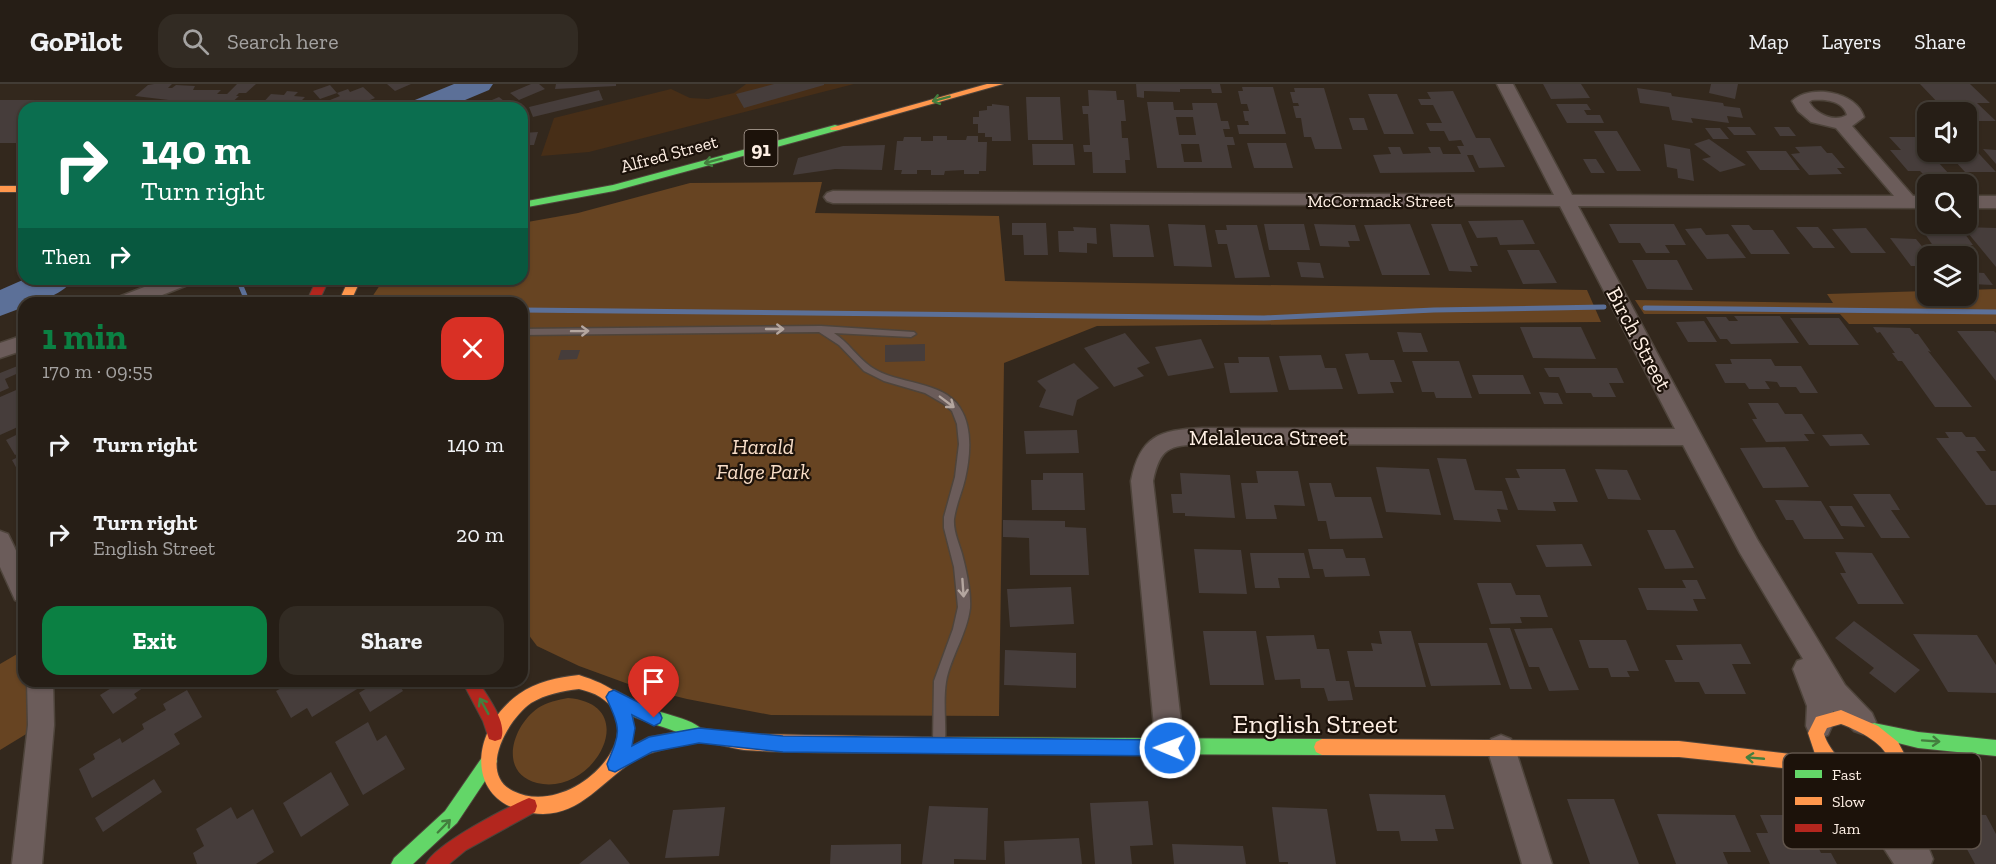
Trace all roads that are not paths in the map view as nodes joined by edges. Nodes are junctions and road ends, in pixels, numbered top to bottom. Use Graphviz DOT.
graph roads {
  1 [pos="998,84"];
  2 [pos="1505,84"];
  3 [pos="1841,123"];
  4 [pos="0,189"];
  5 [pos="18,189"];
  6 [pos="833,197"];
  7 [pos="1566,202"];
  8 [pos="1908,202"];
  9 [pos="1917,202"];
  10 [pos="1977,202"];
  11 [pos="1996,202"];
  12 [pos="528,204"];
  13 [pos="168,285"];
  14 [pos="138,297"];
  15 [pos="821,329"];
  16 [pos="528,332"];
  17 [pos="910,334"];
  18 [pos="18,344"];
  19 [pos="0,351"];
  20 [pos="1690,437"];
  21 [pos="0,541"];
  22 [pos="18,580"];
  23 [pos="1775,593"];
  24 [pos="528,684"];
  25 [pos="549,686"];
  26 [pos="40,687"];
  27 [pos="473,687"];
  28 [pos="614,697"];
  29 [pos="1871,728"];
  30 [pos="1813,733"];
  31 [pos="495,734"];
  32 [pos="699,735"];
  33 [pos="1749,742"];
  34 [pos="939,746"];
  35 [pos="1170,748"];
  36 [pos="1501,748"];
  37 [pos="1996,748"];
  38 [pos="1679,749"];
  39 [pos="1823,753"];
  40 [pos="1894,753"];
  41 [pos="1996,754"];
  42 [pos="1981,756"];
  43 [pos="1783,760"];
  44 [pos="489,761"];
  45 [pos="615,764"];
  46 [pos="529,806"];
  47 [pos="1900,849"];
  48 [pos="1915,849"];
  49 [pos="27,864"];
  50 [pos="400,864"];
  51 [pos="435,864"];
  52 [pos="1537,864"];
  53 [pos="1911,864"];
  54 [pos="1921,864"];
  1 -- 12 [label="street, Alfred Street / 91, one-way"];
  2 -- 7 [label="street, Birch Street"];
  3 -- 8 [label="street"];
  4 -- 5 [label="street"];
  6 -- 7 [label="street, McCormack Street"];
  7 -- 8 [label="street, McCormack Street"];
  7 -- 20 [label="street, Birch Street"];
  8 -- 9 [label="street, McCormack Street"];
  10 -- 11 [label="street"];
  13 -- 14 [label="street"];
  16 -- 15 [label="lane, one-way"];
  15 -- 17 [label="lane"];
  15 -- 34 [label="lane, one-way"];
  18 -- 19 [label="street"];
  20 -- 23 [label="street, Birch Street"];
  20 -- 35 [label="street, Melaleuca Street"];
  21 -- 22 [label="street"];
  23 -- 29 [label="street, Birch Street"];
  23 -- 30 [label="street, Birch Street"];
  24 -- 25 [label="street"];
  25 -- 28 [label="street"];
  25 -- 31 [label="street"];
  26 -- 49 [label="street"];
  31 -- 27 [label="street, one-way"];
  28 -- 32 [label="street, English Street"];
  28 -- 45 [label="street"];
  29 -- 30 [label="street"];
  29 -- 37 [label="street, one-way"];
  29 -- 40 [label="street"];
  30 -- 39 [label="street"];
  31 -- 44 [label="street"];
  32 -- 34 [label="street, English Street"];
  32 -- 45 [label="street, English Street"];
  33 -- 38 [label="street, English Street"];
  34 -- 35 [label="street, English Street"];
  35 -- 36 [label="street, English Street"];
  36 -- 38 [label="street, English Street"];
  36 -- 52 [label="street"];
  43 -- 38 [label="street, English Street, one-way"];
  41 -- 42 [label="street"];
  44 -- 46 [label="street"];
  50 -- 44 [label="street, one-way"];
  45 -- 46 [label="street"];
  46 -- 51 [label="street"];
  47 -- 53 [label="street"];
  48 -- 54 [label="street"];
}
